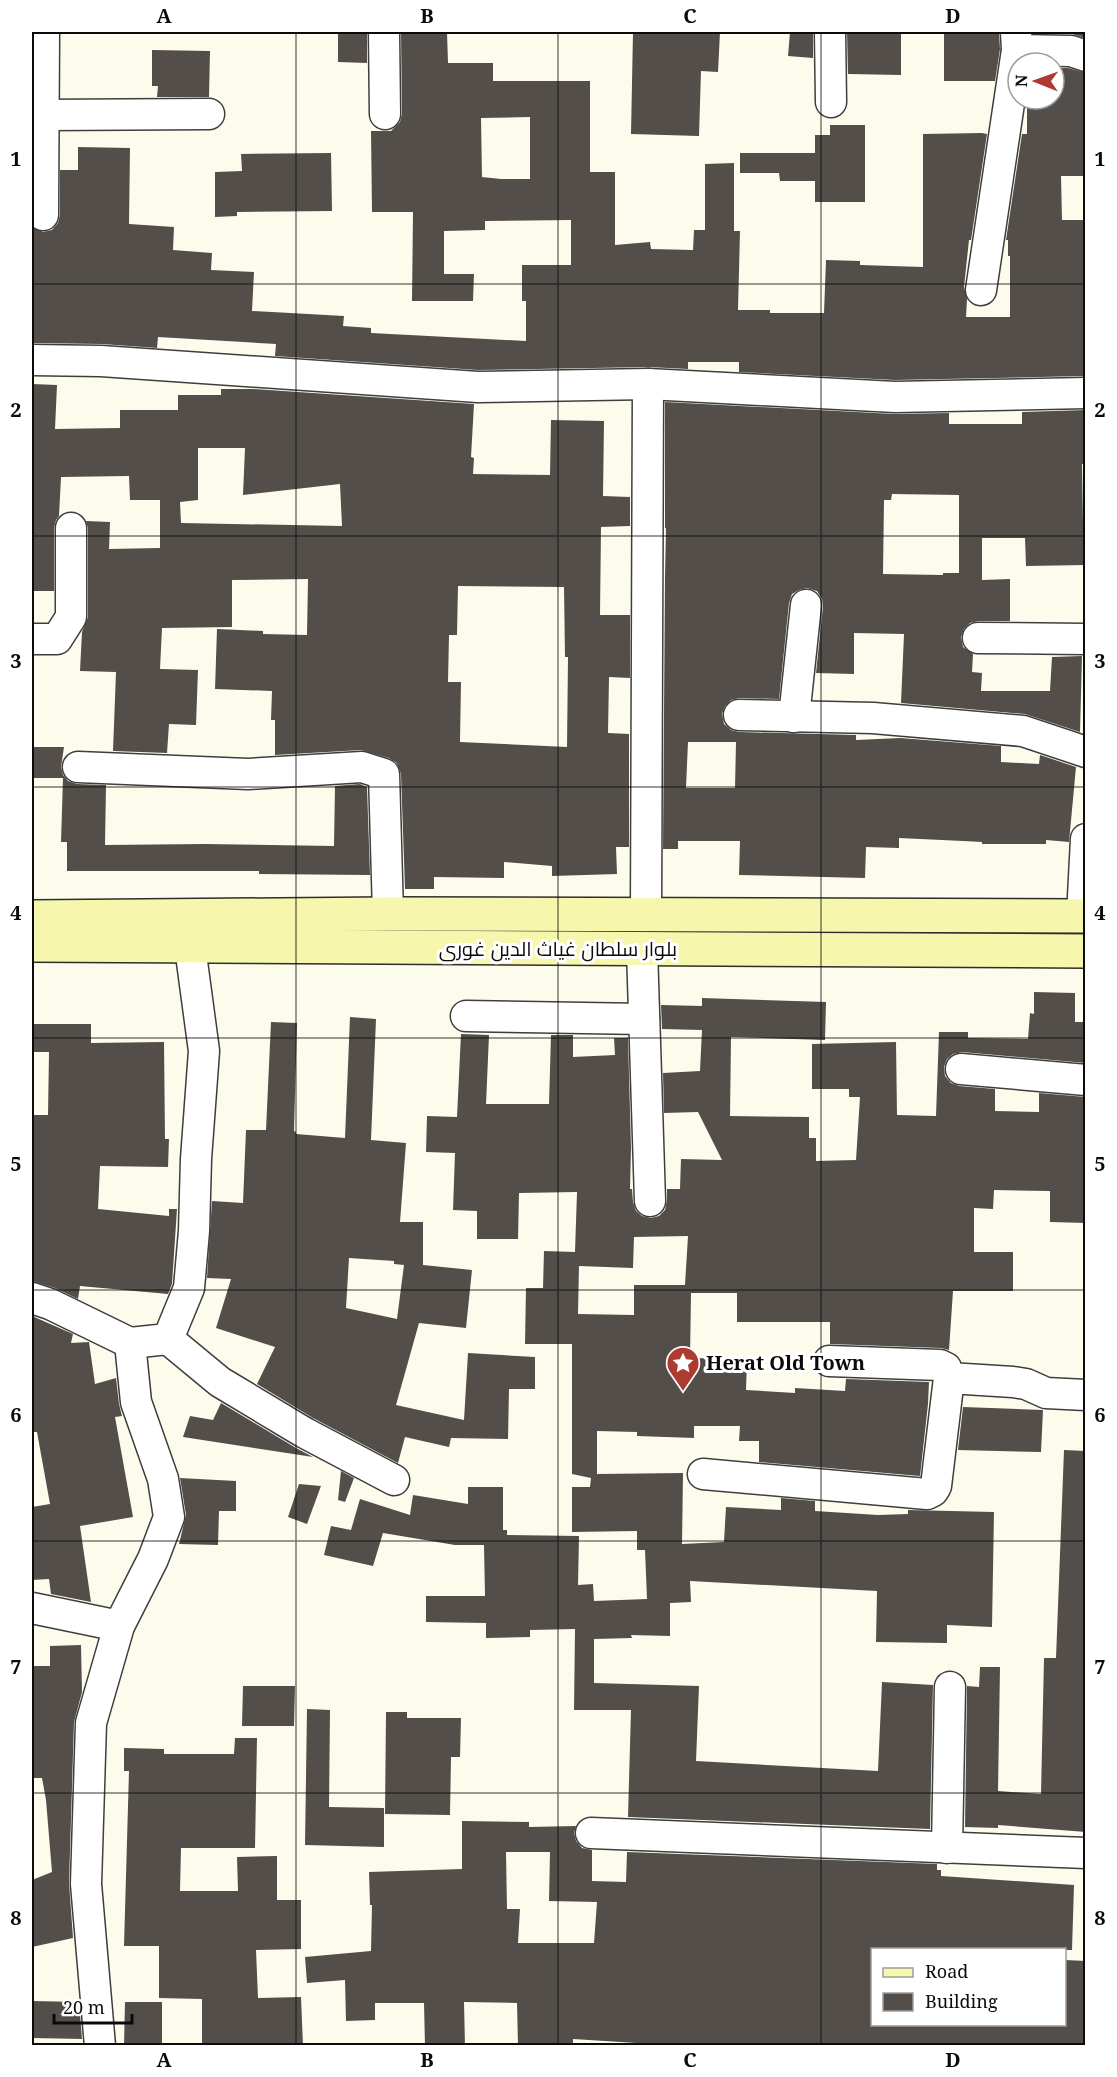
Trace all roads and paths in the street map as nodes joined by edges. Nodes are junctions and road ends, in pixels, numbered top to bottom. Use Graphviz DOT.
graph roads {
  1 [pos="44,32"];
  2 [pos="384,32"];
  3 [pos="830,32"];
  4 [pos="1017,41"];
  5 [pos="1086,56"];
  6 [pos="831,102"];
  7 [pos="209,114"];
  8 [pos="385,114"];
  9 [pos="44,115"];
  10 [pos="43,215"];
  11 [pos="981,291"];
  12 [pos="32,360"];
  13 [pos="648,384"];
  14 [pos="1086,393"];
  15 [pos="71,528"];
  16 [pos="806,605"];
  17 [pos="978,638"];
  18 [pos="32,639"];
  19 [pos="1086,639"];
  20 [pos="739,716"];
  21 [pos="794,717"];
  22 [pos="1086,752"];
  23 [pos="78,767"];
  24 [pos="1086,838"];
  25 [pos="388,914"];
  26 [pos="646,915"];
  27 [pos="1084,916"];
  28 [pos="32,917"];
  29 [pos="32,945"];
  30 [pos="190,947"];
  31 [pos="642,949"];
  32 [pos="1086,951"];
  33 [pos="466,1016"];
  34 [pos="644,1019"];
  35 [pos="961,1069"];
  36 [pos="1086,1080"];
  37 [pos="650,1201"];
  38 [pos="32,1298"];
  39 [pos="168,1339"];
  40 [pos="130,1343"];
  41 [pos="829,1361"];
  42 [pos="949,1378"];
  43 [pos="1086,1395"];
  44 [pos="703,1474"];
  45 [pos="394,1480"];
  46 [pos="32,1608"];
  47 [pos="119,1626"];
  48 [pos="950,1687"];
  49 [pos="591,1833"];
  50 [pos="947,1848"];
  51 [pos="1086,1853"];
  52 [pos="100,2046"];
  1 -- 9 [label="street"];
  2 -- 8 [label="street"];
  3 -- 6 [label="street"];
  4 -- 5 [label="street"];
  4 -- 11 [label="street"];
  7 -- 9 [label="street"];
  9 -- 10 [label="street"];
  12 -- 13 [label="street"];
  13 -- 14 [label="street"];
  13 -- 26 [label="street"];
  15 -- 18 [label="street"];
  16 -- 21 [label="street"];
  17 -- 19 [label="street"];
  20 -- 21 [label="street"];
  21 -- 22 [label="street"];
  23 -- 25 [label="street"];
  24 -- 27 [label="street"];
  25 -- 26 [label="street"];
  25 -- 28 [label="street"];
  26 -- 27 [label="street"];
  29 -- 30 [label="street, بلوار سلطان غیاث الدین غوری"];
  30 -- 31 [label="street, بلوار سلطان غیاث الدین غوری"];
  30 -- 39 [label="street"];
  31 -- 32 [label="street, بلوار سلطان غیاث الدین غوری"];
  31 -- 34 [label="street"];
  33 -- 34 [label="street"];
  34 -- 37 [label="street"];
  35 -- 36 [label="street"];
  38 -- 40 [label="street"];
  39 -- 40 [label="street"];
  39 -- 45 [label="street"];
  40 -- 47 [label="street"];
  41 -- 42 [label="street"];
  42 -- 43 [label="street"];
  42 -- 44 [label="street"];
  46 -- 47 [label="street"];
  47 -- 52 [label="street"];
  48 -- 50 [label="street"];
  49 -- 50 [label="street"];
  50 -- 51 [label="street"];
}
